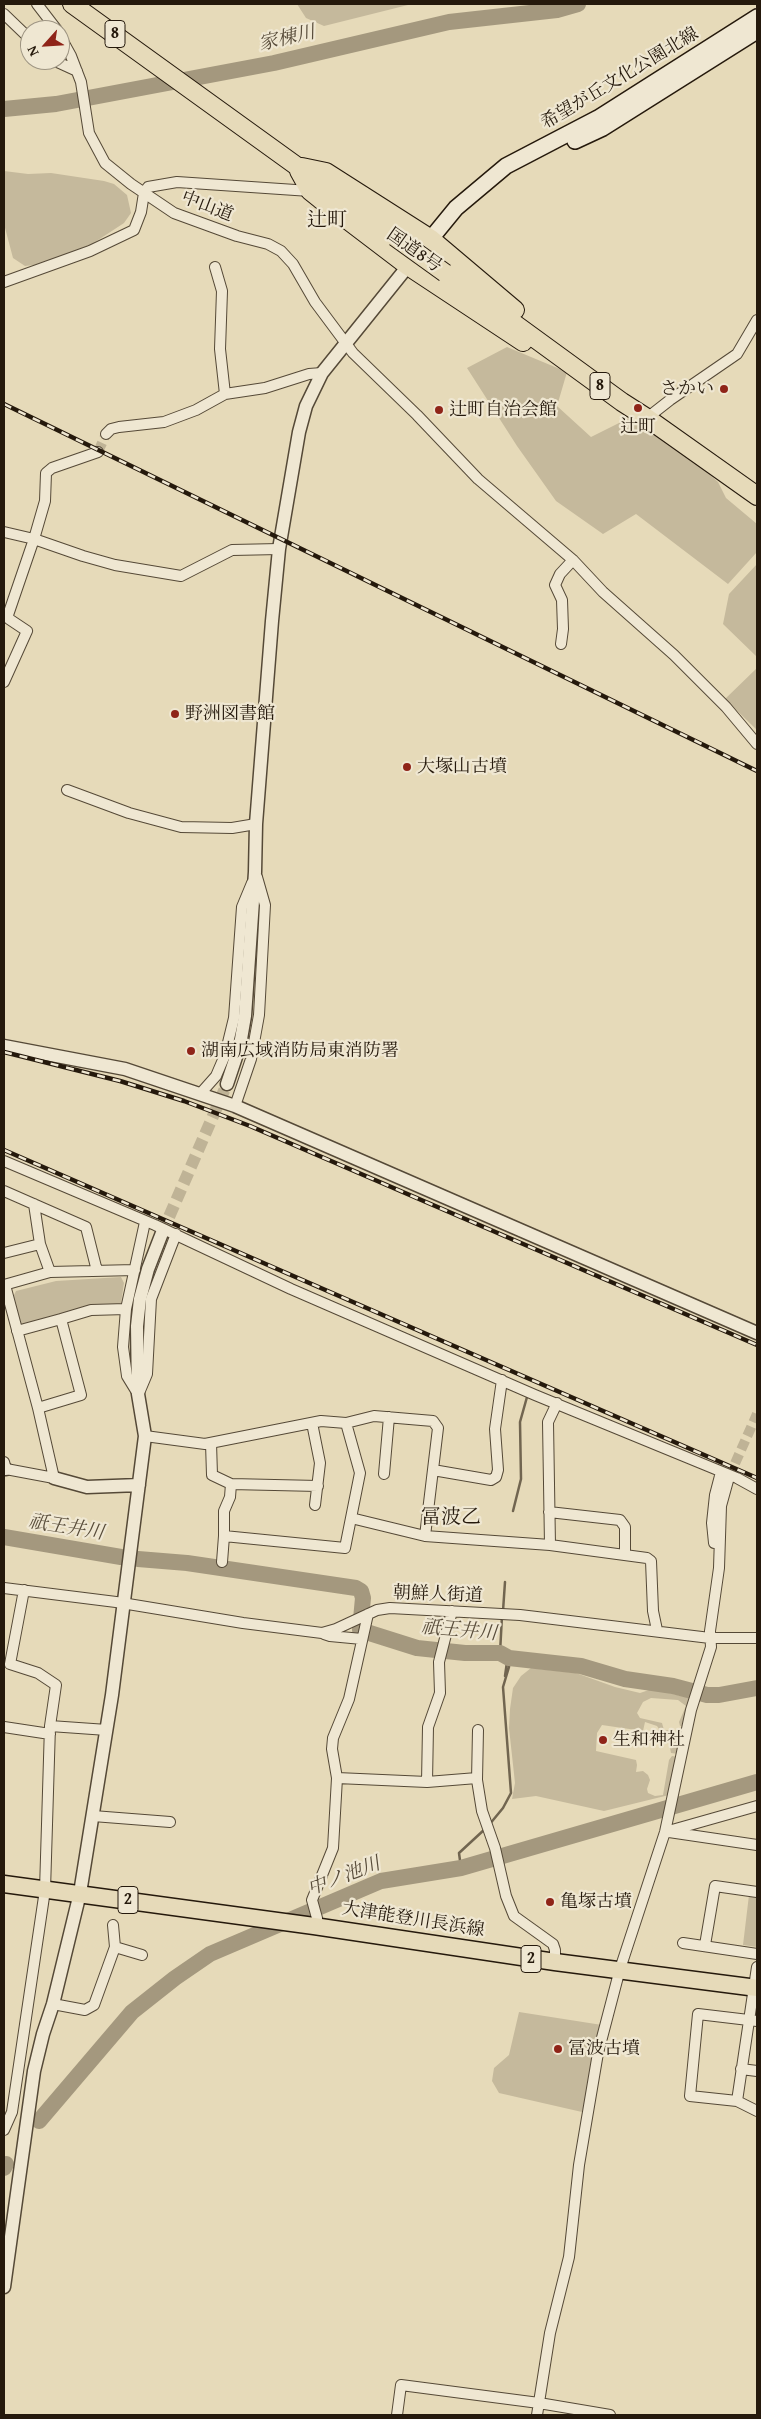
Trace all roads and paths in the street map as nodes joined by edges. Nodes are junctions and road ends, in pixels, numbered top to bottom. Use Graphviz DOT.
graph roads {
  1 [pos="37,4"];
  2 [pos="72,4"];
  3 [pos="4,14"];
  4 [pos="757,17"];
  5 [pos="49,20"];
  6 [pos="20,29"];
  7 [pos="757,31"];
  8 [pos="70,55"];
  9 [pos="70,67"];
  10 [pos="78,71"];
  11 [pos="297,166"];
  12 [pos="477,189"];
  13 [pos="310,191"];
  14 [pos="144,193"];
  15 [pos="431,239"];
  16 [pos="215,266"];
  17 [pos="408,266"];
  18 [pos="4,282"];
  19 [pos="757,320"];
  20 [pos="346,344"];
  21 [pos="561,357"];
  22 [pos="322,373"];
  23 [pos="225,394"];
  24 [pos="648,418"];
  25 [pos="106,434"];
  26 [pos="98,452"];
  27 [pos="757,496"];
  28 [pos="4,532"];
  29 [pos="34,539"];
  30 [pos="280,549"];
  31 [pos="573,560"];
  32 [pos="561,644"];
  33 [pos="4,682"];
  34 [pos="757,744"];
  35 [pos="67,790"];
  36 [pos="256,824"];
  37 [pos="255,872"];
  38 [pos="4,1046"];
  39 [pos="227,1084"];
  40 [pos="200,1094"];
  41 [pos="235,1106"];
  42 [pos="4,1161"];
  43 [pos="4,1191"];
  44 [pos="34,1204"];
  45 [pos="145,1222"];
  46 [pos="162,1233"];
  47 [pos="176,1234"];
  48 [pos="40,1244"];
  49 [pos="4,1253"];
  50 [pos="135,1270"];
  51 [pos="97,1271"];
  52 [pos="50,1272"];
  53 [pos="4,1285"];
  54 [pos="126,1309"];
  55 [pos="61,1319"];
  56 [pos="17,1331"];
  57 [pos="757,1333"];
  58 [pos="502,1380"];
  59 [pos="138,1394"];
  60 [pos="557,1403"];
  61 [pos="38,1408"];
  62 [pos="389,1417"];
  63 [pos="312,1423"];
  64 [pos="346,1423"];
  65 [pos="145,1436"];
  66 [pos="211,1443"];
  67 [pos="4,1466"];
  68 [pos="433,1470"];
  69 [pos="384,1474"];
  70 [pos="725,1474"];
  71 [pos="54,1478"];
  72 [pos="231,1484"];
  73 [pos="139,1485"];
  74 [pos="318,1486"];
  75 [pos="757,1489"];
  76 [pos="315,1505"];
  77 [pos="549,1512"];
  78 [pos="351,1518"];
  79 [pos="224,1536"];
  80 [pos="425,1536"];
  81 [pos="550,1545"];
  82 [pos="625,1555"];
  83 [pos="222,1562"];
  84 [pos="4,1588"];
  85 [pos="24,1590"];
  86 [pos="124,1604"];
  87 [pos="452,1611"];
  88 [pos="364,1615"];
  89 [pos="657,1630"];
  90 [pos="322,1633"];
  91 [pos="364,1635"];
  92 [pos="710,1638"];
  93 [pos="757,1638"];
  94 [pos="4,1727"];
  95 [pos="50,1730"];
  96 [pos="106,1730"];
  97 [pos="478,1730"];
  98 [pos="336,1778"];
  99 [pos="477,1778"];
  100 [pos="427,1782"];
  101 [pos="757,1806"];
  102 [pos="92,1816"];
  103 [pos="170,1822"];
  104 [pos="665,1828"];
  105 [pos="757,1845"];
  106 [pos="4,1884"];
  107 [pos="46,1890"];
  108 [pos="757,1892"];
  109 [pos="80,1893"];
  110 [pos="312,1923"];
  111 [pos="113,1925"];
  112 [pos="684,1943"];
  113 [pos="705,1945"];
  114 [pos="115,1947"];
  115 [pos="757,1954"];
  116 [pos="142,1955"];
  117 [pos="555,1962"];
  118 [pos="757,1966"];
  119 [pos="620,1969"];
  120 [pos="756,1988"];
  121 [pos="53,2004"];
  122 [pos="753,2020"];
  123 [pos="741,2069"];
  124 [pos="757,2071"];
  125 [pos="737,2101"];
  126 [pos="757,2112"];
  127 [pos="4,2130"];
  128 [pos="4,2281"];
  129 [pos="539,2403"];
  130 [pos="397,2415"];
  131 [pos="537,2415"];
  132 [pos="610,2415"];
  1 -- 5 [label="street"];
  2 -- 11 [label="highway, 国道8号 / 8"];
  3 -- 6 [label="street"];
  4 -- 12 [label="main road, 希望が丘文化公園北線"];
  7 -- 12 [label="main road, 希望が丘文化公園北線"];
  8 -- 10 [label="street, 中山道"];
  9 -- 10 [label="street"];
  10 -- 14 [label="street, 中山道"];
  11 -- 13 [label="highway"];
  11 -- 15 [label="highway"];
  11 -- 21 [label="highway, 国道8号 / 8, bridge"];
  12 -- 15 [label="main road, 希望が丘文化公園北線"];
  13 -- 14 [label="street"];
  13 -- 17 [label="highway"];
  14 -- 18 [label="street"];
  14 -- 20 [label="street, 中山道"];
  15 -- 17 [label="main road, 希望が丘文化公園北線"];
  15 -- 21 [label="highway"];
  16 -- 23 [label="street"];
  17 -- 20 [label="street"];
  17 -- 21 [label="highway"];
  19 -- 24 [label="street"];
  20 -- 22 [label="street"];
  20 -- 31 [label="street, 中山道"];
  21 -- 24 [label="highway, 国道8号 / 8"];
  22 -- 23 [label="street"];
  22 -- 30 [label="street"];
  23 -- 25 [label="street"];
  24 -- 27 [label="highway, 国道8号 / 8"];
  26 -- 29 [label="street"];
  28 -- 29 [label="street"];
  29 -- 30 [label="street"];
  29 -- 33 [label="street"];
  30 -- 36 [label="street"];
  31 -- 32 [label="street"];
  31 -- 34 [label="street, 中山道"];
  35 -- 36 [label="street"];
  36 -- 37 [label="street"];
  37 -- 39 [label="street"];
  37 -- 40 [label="street"];
  37 -- 41 [label="street"];
  38 -- 40 [label="street"];
  40 -- 41 [label="street"];
  41 -- 57 [label="street"];
  42 -- 45 [label="street"];
  43 -- 44 [label="street"];
  44 -- 48 [label="street"];
  44 -- 51 [label="street"];
  45 -- 47 [label="street"];
  45 -- 50 [label="street"];
  46 -- 59 [label="street"];
  47 -- 58 [label="street"];
  47 -- 59 [label="street"];
  48 -- 49 [label="street"];
  48 -- 52 [label="street"];
  50 -- 51 [label="street"];
  50 -- 54 [label="street"];
  51 -- 52 [label="street"];
  52 -- 53 [label="street"];
  53 -- 56 [label="street"];
  54 -- 55 [label="street"];
  54 -- 59 [label="street"];
  55 -- 56 [label="street"];
  55 -- 61 [label="street"];
  56 -- 61 [label="street"];
  58 -- 60 [label="street"];
  58 -- 68 [label="street"];
  59 -- 65 [label="street"];
  60 -- 70 [label="street"];
  60 -- 77 [label="street"];
  61 -- 71 [label="street"];
  62 -- 64 [label="street"];
  62 -- 68 [label="street"];
  62 -- 69 [label="street"];
  63 -- 64 [label="street"];
  63 -- 66 [label="street"];
  63 -- 74 [label="street"];
  64 -- 78 [label="street"];
  65 -- 66 [label="street"];
  65 -- 73 [label="street"];
  66 -- 72 [label="street"];
  67 -- 71 [label="street"];
  68 -- 80 [label="street"];
  70 -- 75 [label="street"];
  70 -- 92 [label="street"];
  71 -- 73 [label="street"];
  72 -- 74 [label="street"];
  72 -- 79 [label="street"];
  73 -- 86 [label="street"];
  74 -- 76 [label="street"];
  77 -- 81 [label="street"];
  77 -- 82 [label="street"];
  78 -- 79 [label="street"];
  78 -- 80 [label="street"];
  79 -- 83 [label="street"];
  80 -- 81 [label="street"];
  81 -- 82 [label="street"];
  82 -- 89 [label="street"];
  84 -- 85 [label="street, 朝鮮人街道"];
  85 -- 86 [label="street, 朝鮮人街道"];
  85 -- 95 [label="street"];
  86 -- 90 [label="street, 朝鮮人街道"];
  86 -- 96 [label="street"];
  87 -- 88 [label="street, 朝鮮人街道"];
  87 -- 89 [label="street, 朝鮮人街道"];
  87 -- 100 [label="street"];
  88 -- 90 [label="street, 朝鮮人街道"];
  88 -- 91 [label="street"];
  89 -- 92 [label="street, 朝鮮人街道"];
  90 -- 91 [label="street"];
  91 -- 98 [label="street"];
  92 -- 93 [label="street, 朝鮮人街道"];
  92 -- 104 [label="street"];
  94 -- 95 [label="street"];
  95 -- 96 [label="street"];
  95 -- 107 [label="street"];
  96 -- 102 [label="street"];
  97 -- 99 [label="street"];
  98 -- 100 [label="street"];
  98 -- 110 [label="street"];
  99 -- 100 [label="street"];
  99 -- 117 [label="street"];
  101 -- 104 [label="street"];
  102 -- 103 [label="street"];
  102 -- 109 [label="street"];
  104 -- 105 [label="street"];
  104 -- 119 [label="street"];
  106 -- 107 [label="main road, 大津能登川長浜線 / 2"];
  107 -- 109 [label="main road, 大津能登川長浜線 / 2"];
  107 -- 127 [label="street"];
  108 -- 113 [label="street"];
  109 -- 110 [label="main road, 大津能登川長浜線 / 2"];
  109 -- 121 [label="street"];
  110 -- 117 [label="main road, 大津能登川長浜線 / 2"];
  111 -- 114 [label="street"];
  112 -- 113 [label="street"];
  113 -- 115 [label="street"];
  114 -- 116 [label="street"];
  114 -- 121 [label="street"];
  117 -- 119 [label="main road, 大津能登川長浜線 / 2"];
  118 -- 120 [label="street"];
  119 -- 120 [label="main road, 大津能登川長浜線 / 2"];
  119 -- 129 [label="street"];
  120 -- 122 [label="street"];
  121 -- 128 [label="street"];
  122 -- 123 [label="street"];
  122 -- 125 [label="street"];
  123 -- 124 [label="street"];
  123 -- 125 [label="street"];
  125 -- 126 [label="street"];
  129 -- 130 [label="street"];
  129 -- 131 [label="street"];
  129 -- 132 [label="street"];
}
